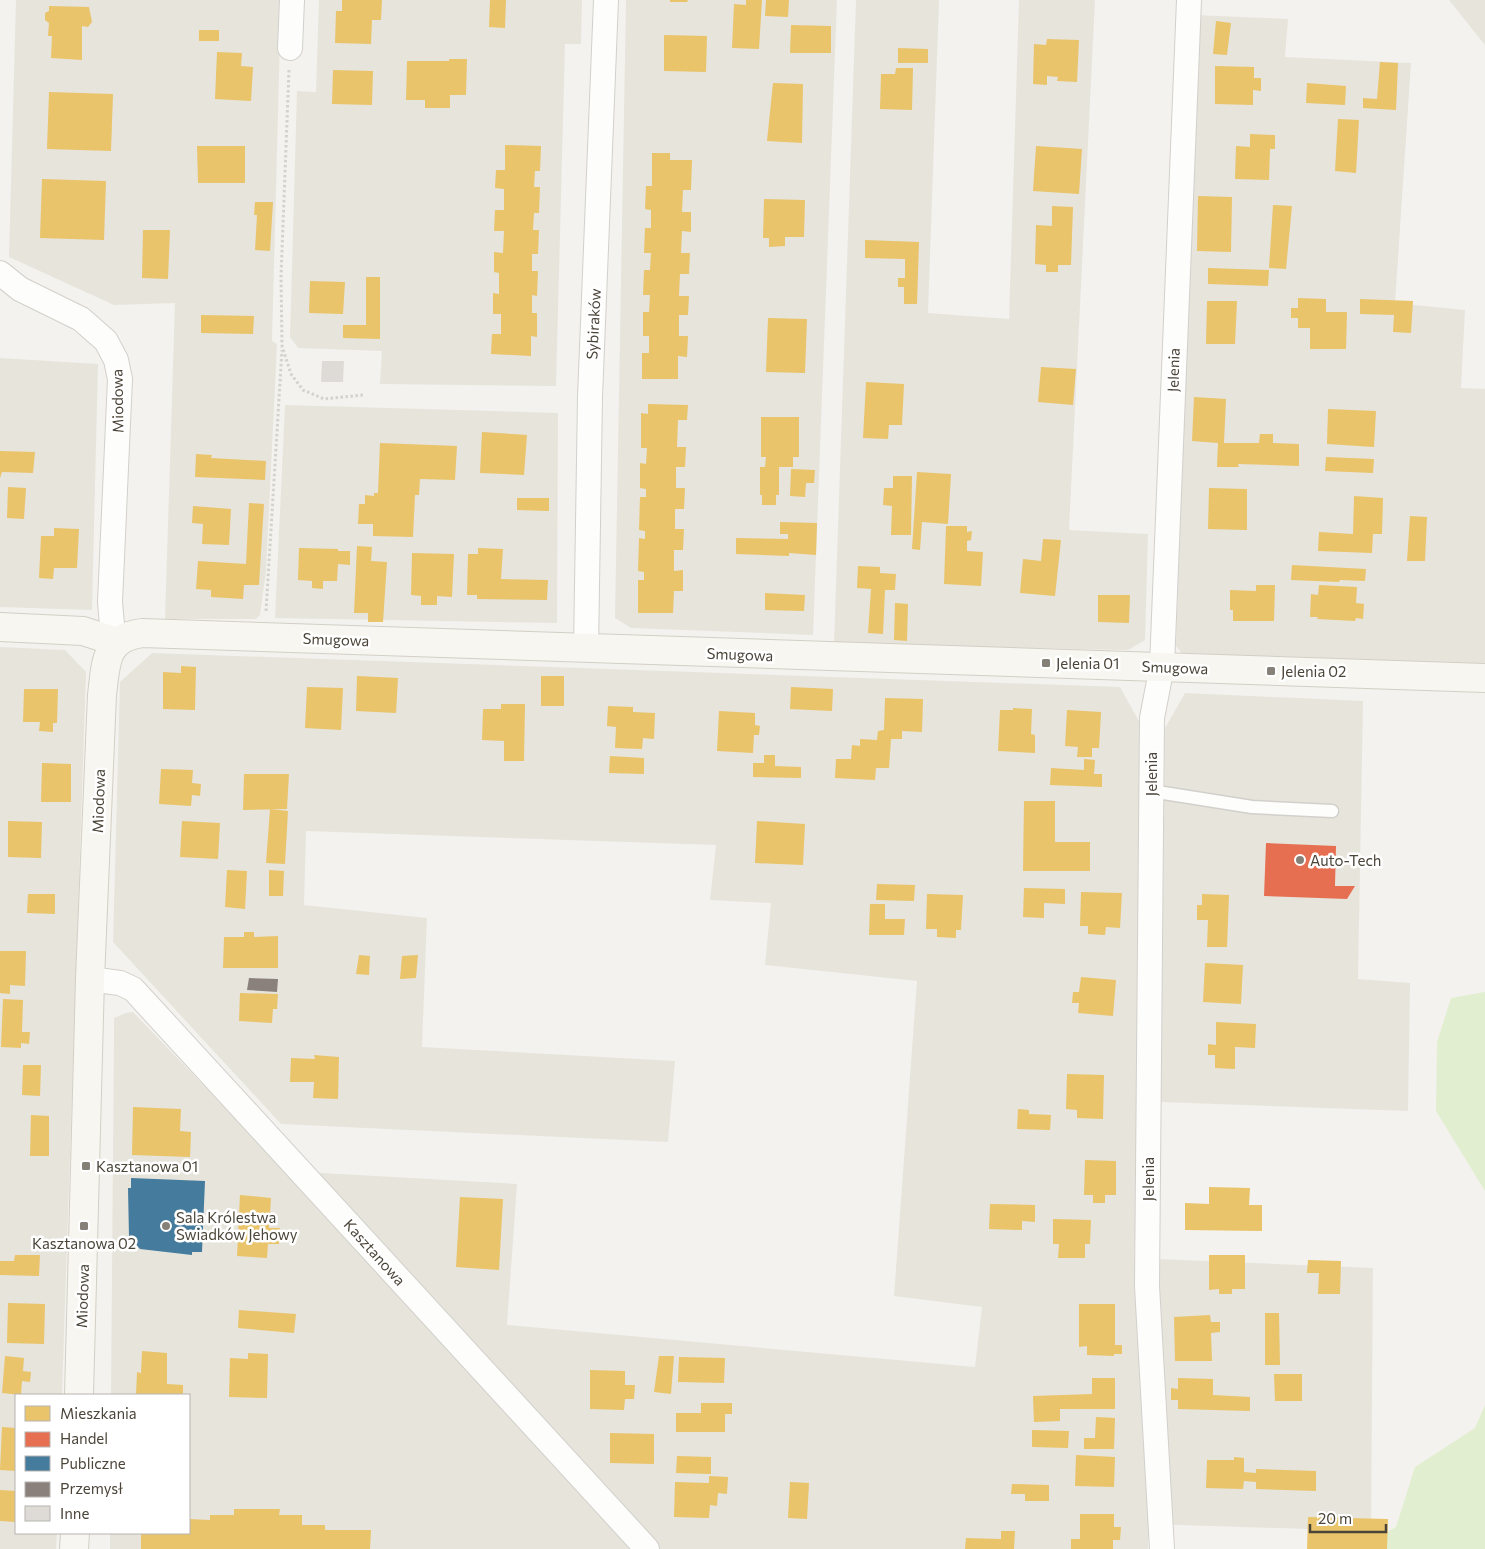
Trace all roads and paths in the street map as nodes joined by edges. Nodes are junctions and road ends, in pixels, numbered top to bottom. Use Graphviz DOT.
graph roads {
  1 [pos="292,0"];
  2 [pos="606,0"];
  3 [pos="1189,0"];
  4 [pos="290,48"];
  5 [pos="0,273"];
  6 [pos="282,346"];
  7 [pos="363,395"];
  8 [pos="0,627"];
  9 [pos="263,636"];
  10 [pos="117,642"];
  11 [pos="586,649"];
  12 [pos="1162,666"];
  13 [pos="1485,678"];
  14 [pos="1151,791"];
  15 [pos="1332,811"];
  16 [pos="90,979"];
  17 [pos="79,1394"];
  18 [pos="75,1534"];
  19 [pos="74,1549"];
  20 [pos="647,1549"];
  21 [pos="1162,1549"];
  1 -- 4 [label="street"];
  2 -- 11 [label="street, Sybiraków"];
  3 -- 12 [label="street, Jelenia"];
  4 -- 6 [label="path"];
  5 -- 10 [label="street, Miodowa"];
  6 -- 7 [label="path"];
  6 -- 9 [label="path"];
  8 -- 10 [label="street"];
  9 -- 10 [label="street, Smugowa"];
  9 -- 11 [label="street, Smugowa"];
  10 -- 16 [label="street, Miodowa"];
  11 -- 12 [label="street, Smugowa"];
  12 -- 13 [label="street, Smugowa"];
  12 -- 14 [label="street, Jelenia"];
  14 -- 15 [label="lane"];
  14 -- 21 [label="street, Jelenia"];
  16 -- 17 [label="street, Miodowa"];
  16 -- 20 [label="street, Kasztanowa"];
  18 -- 19 [label="street"];
}
